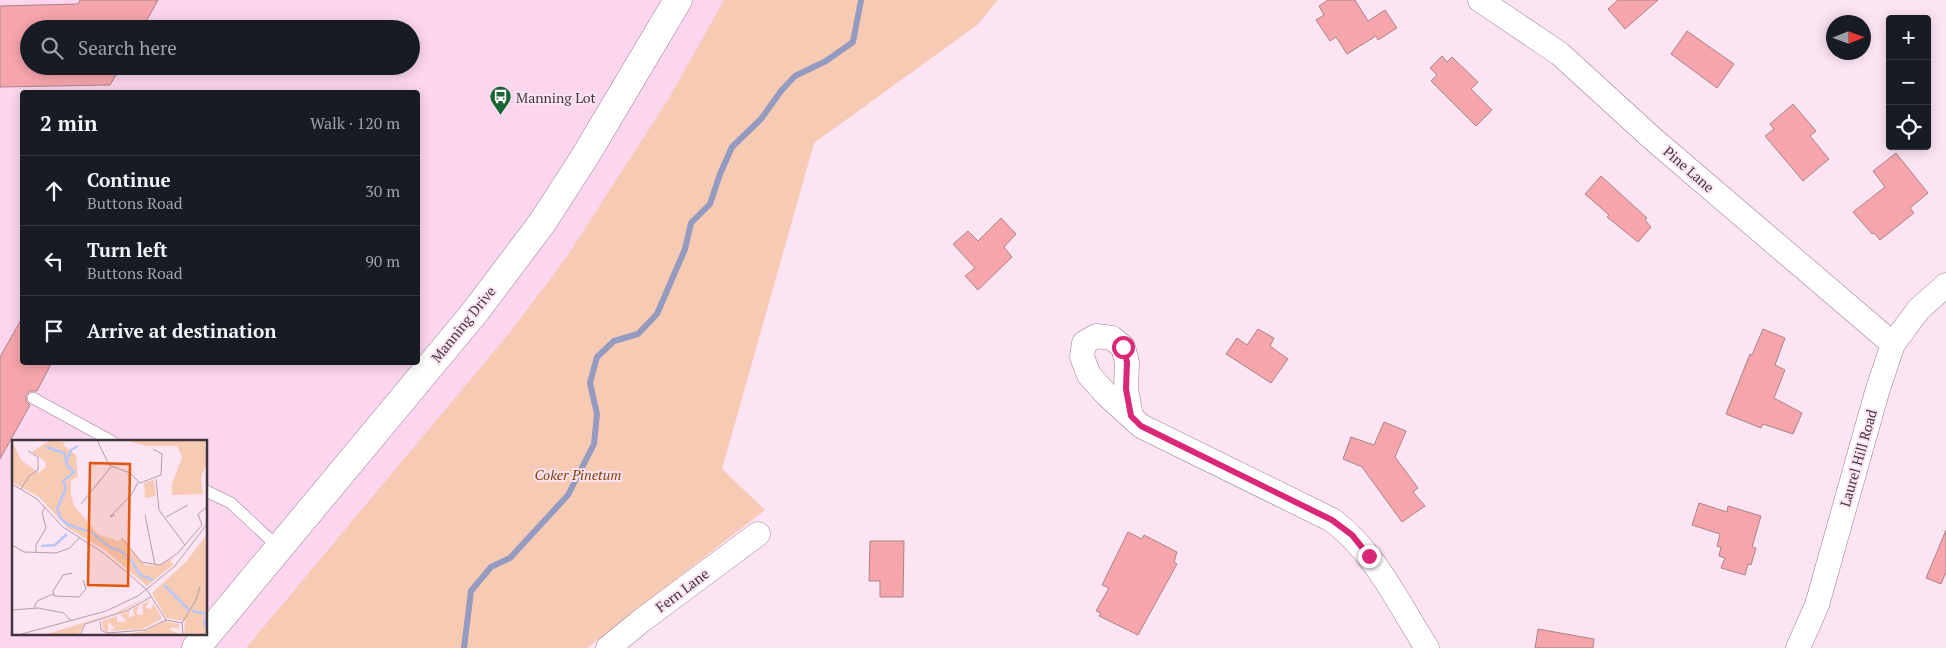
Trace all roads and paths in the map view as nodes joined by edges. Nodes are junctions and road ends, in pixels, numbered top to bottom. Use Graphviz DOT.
graph roads {
  1 [pos="678,0"];
  2 [pos="1480,0"];
  3 [pos="1946,285"];
  4 [pos="1893,344"];
  5 [pos="33,398"];
  6 [pos="1131,416"];
  7 [pos="109,440"];
  8 [pos="208,492"];
  9 [pos="758,534"];
  10 [pos="278,547"];
  11 [pos="208,633"];
  12 [pos="206,636"];
  13 [pos="196,648"];
  14 [pos="608,648"];
  15 [pos="1426,648"];
  16 [pos="1798,648"];
  1 -- 10 [label="street, Manning Drive"];
  2 -- 4 [label="street, Pine Lane"];
  3 -- 4 [label="street, Laurel Hill Road"];
  4 -- 16 [label="street, Laurel Hill Road"];
  5 -- 7 [label="lane"];
  6 -- 15 [label="street"];
  8 -- 10 [label="lane"];
  9 -- 14 [label="street, Fern Lane"];
  10 -- 11 [label="street, Manning Drive"];
  12 -- 13 [label="street, Manning Drive"];
}
